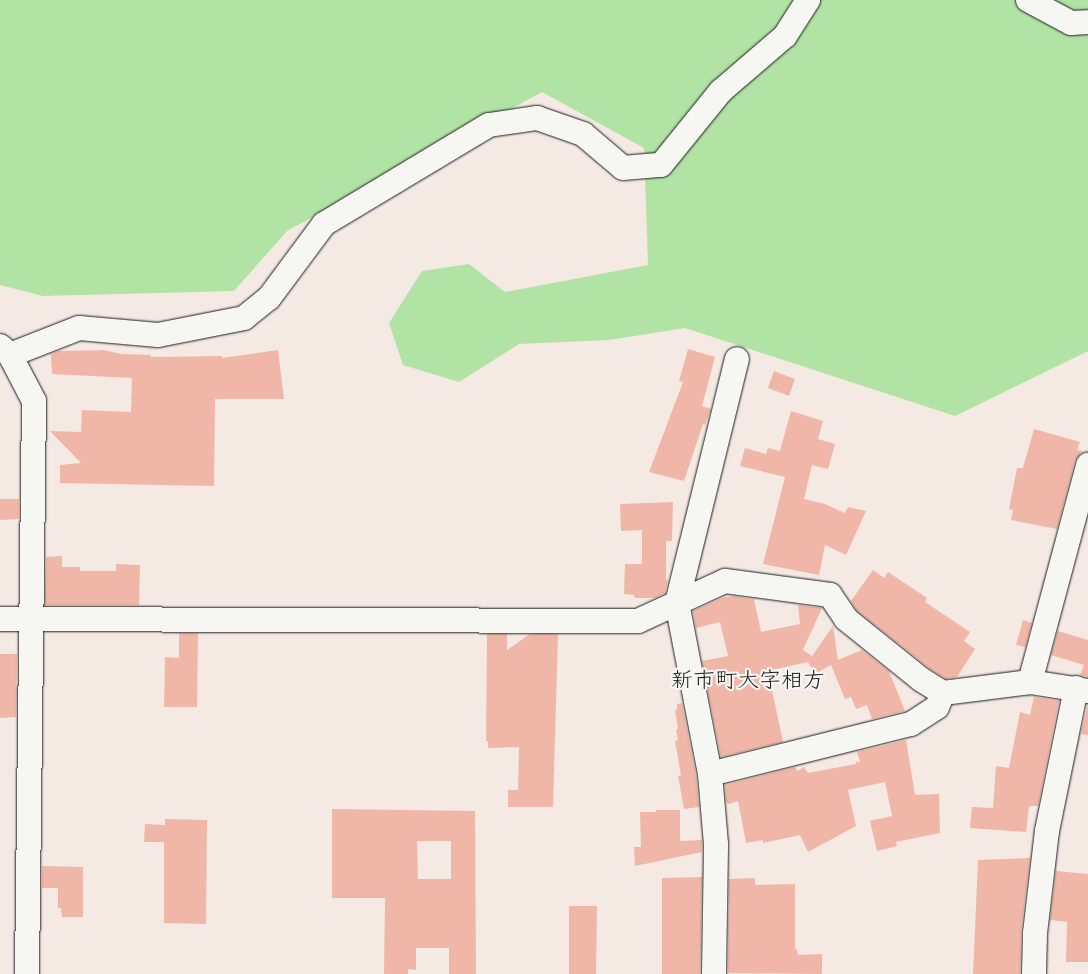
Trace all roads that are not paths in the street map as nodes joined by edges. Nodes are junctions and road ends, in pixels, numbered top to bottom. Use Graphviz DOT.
graph roads {
  1 [pos="808,0"];
  2 [pos="1028,0"];
  3 [pos="1088,22"];
  4 [pos="5,350"];
  5 [pos="737,359"];
  6 [pos="1088,465"];
  7 [pos="678,603"];
  8 [pos="31,618"];
  9 [pos="0,619"];
  10 [pos="1030,682"];
  11 [pos="1082,690"];
  12 [pos="943,693"];
  13 [pos="710,774"];
  14 [pos="27,974"];
  15 [pos="714,974"];
  16 [pos="1034,974"];
  1 -- 4 [label="street"];
  2 -- 3 [label="street"];
  4 -- 8 [label="street"];
  5 -- 7 [label="street"];
  6 -- 10 [label="street"];
  7 -- 8 [label="street"];
  7 -- 12 [label="street"];
  7 -- 13 [label="street"];
  8 -- 9 [label="street"];
  8 -- 14 [label="street"];
  10 -- 11 [label="street"];
  10 -- 12 [label="street"];
  11 -- 16 [label="street"];
  12 -- 13 [label="street"];
  13 -- 15 [label="street"];
}
